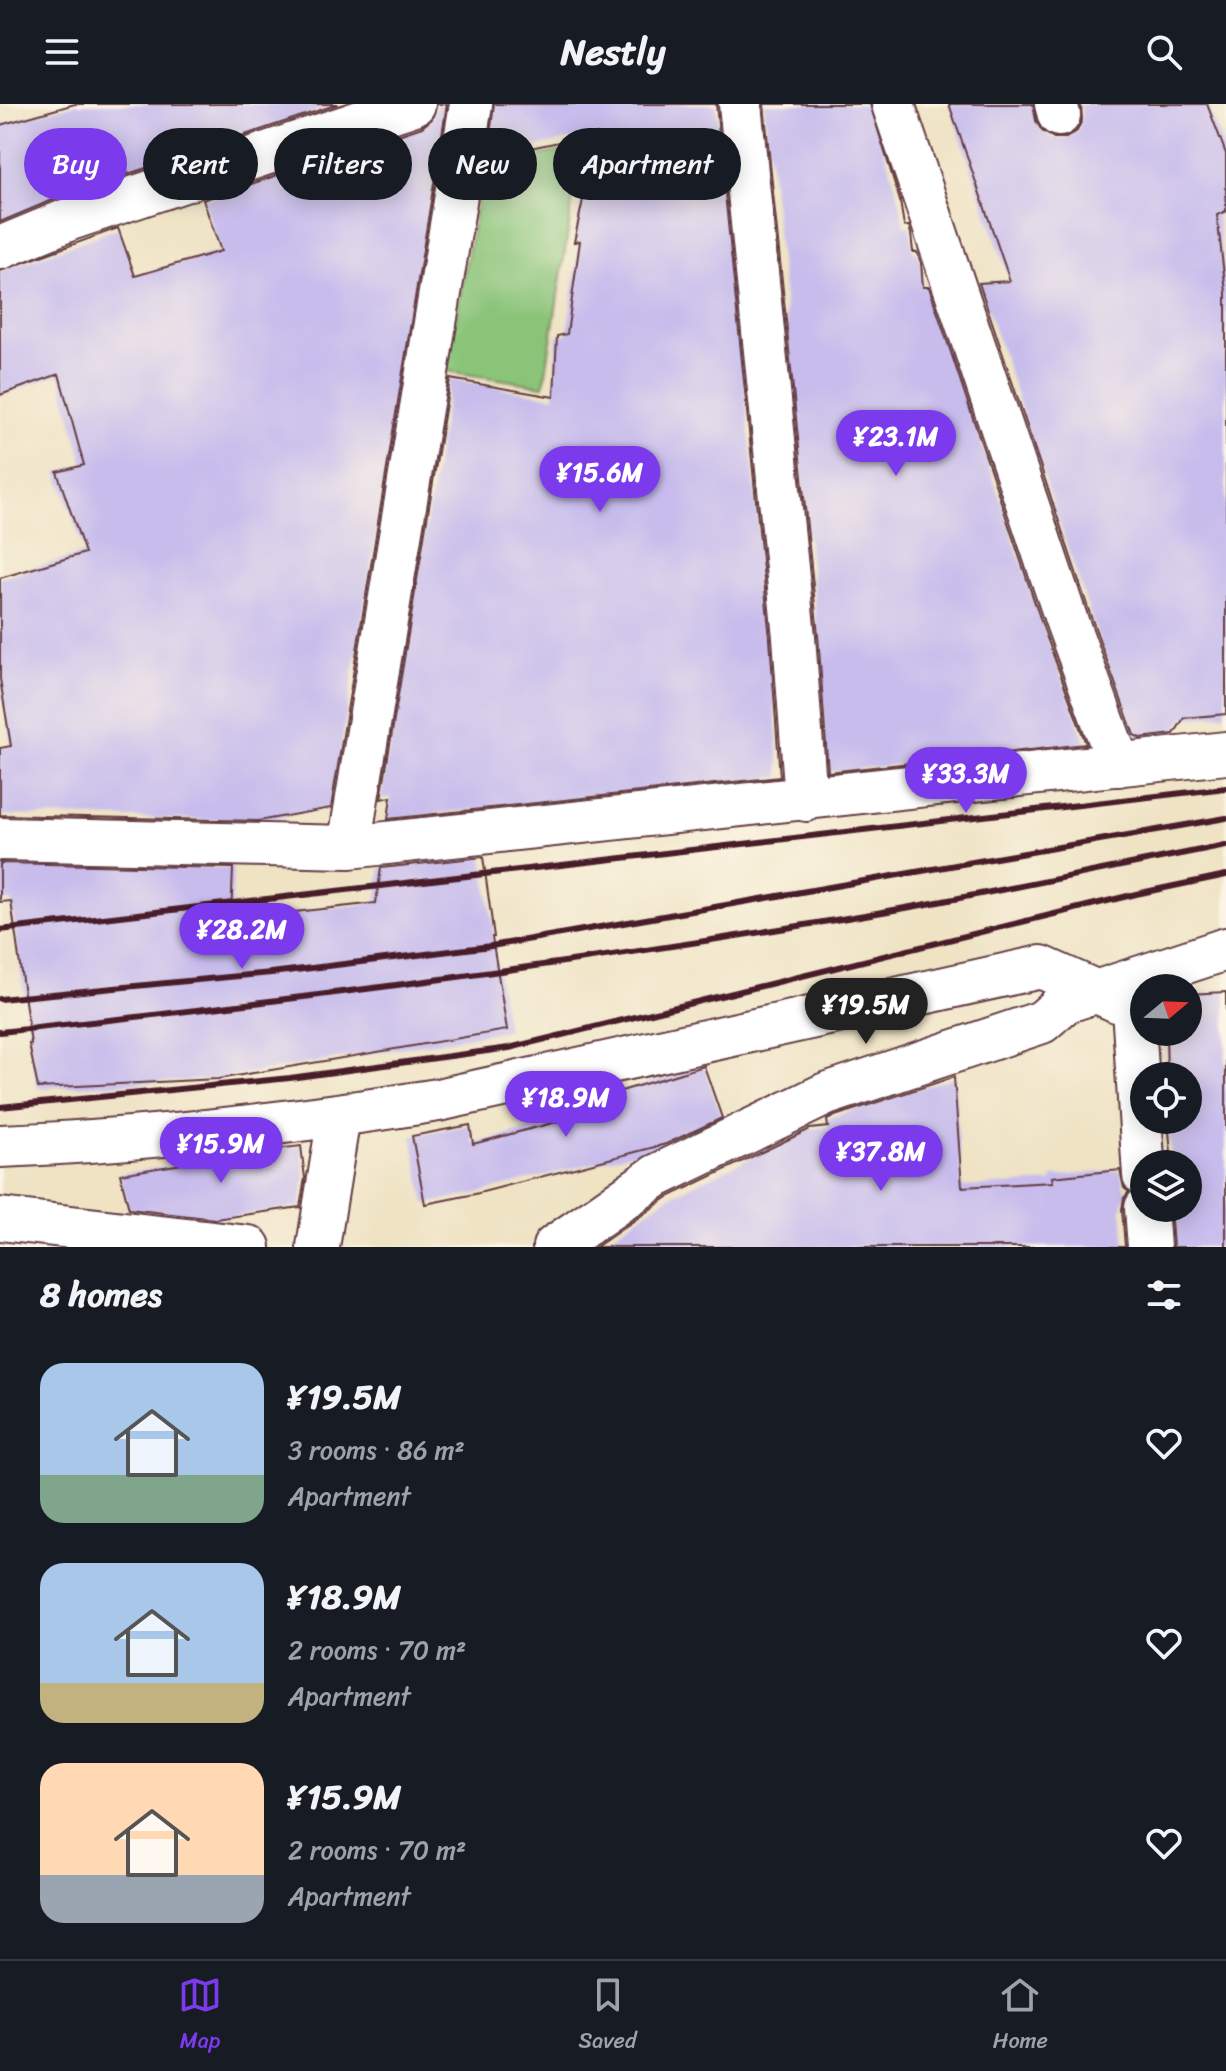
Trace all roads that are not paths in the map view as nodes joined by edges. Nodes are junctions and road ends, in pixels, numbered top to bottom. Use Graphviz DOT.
graph roads {
  1 [pos="414,104"];
  2 [pos="471,104"];
  3 [pos="740,104"];
  4 [pos="893,104"];
  5 [pos="0,248"];
  6 [pos="1226,753"];
  7 [pos="1119,765"];
  8 [pos="806,800"];
  9 [pos="0,839"];
  10 [pos="349,847"];
  11 [pos="1226,949"];
  12 [pos="1094,991"];
  13 [pos="339,1116"];
  14 [pos="0,1146"];
  15 [pos="1142,1150"];
  16 [pos="0,1219"];
  17 [pos="1147,1222"];
  18 [pos="249,1247"];
  19 [pos="318,1247"];
  20 [pos="554,1247"];
  21 [pos="1149,1247"];
  1 -- 5 [label="street"];
  2 -- 10 [label="street"];
  3 -- 8 [label="street"];
  4 -- 7 [label="street"];
  6 -- 7 [label="street"];
  7 -- 8 [label="street"];
  8 -- 10 [label="street"];
  9 -- 10 [label="street"];
  11 -- 12 [label="street"];
  12 -- 13 [label="street"];
  12 -- 15 [label="street"];
  12 -- 20 [label="street"];
  13 -- 14 [label="street"];
  13 -- 19 [label="street"];
  16 -- 18 [label="street"];
  17 -- 21 [label="street"];
}
